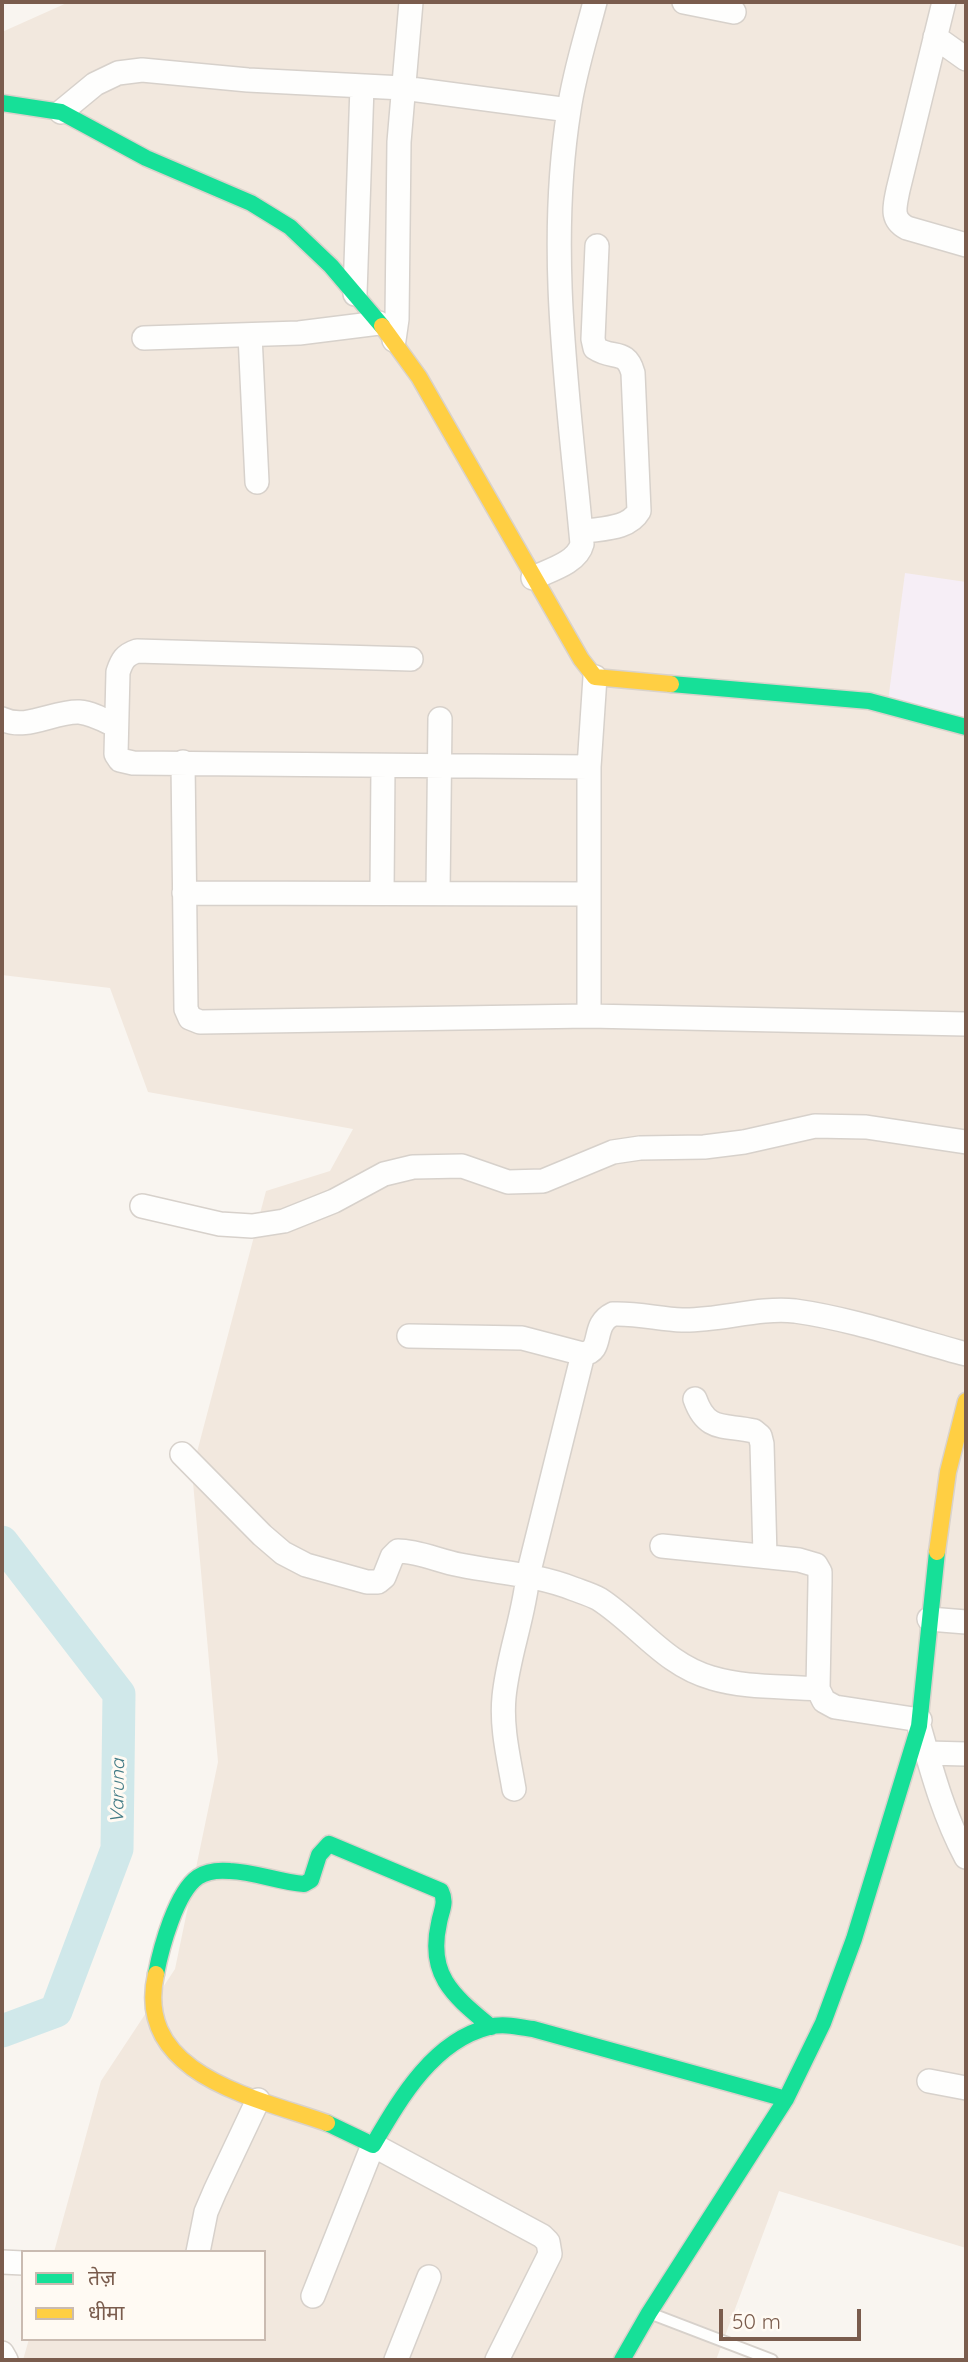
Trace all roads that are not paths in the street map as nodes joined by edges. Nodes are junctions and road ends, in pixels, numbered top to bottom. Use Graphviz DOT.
graph roads {
  1 [pos="411,2"];
  2 [pos="595,2"];
  3 [pos="684,2"];
  4 [pos="944,2"];
  5 [pos="734,12"];
  6 [pos="936,37"];
  7 [pos="966,58"];
  8 [pos="362,86"];
  9 [pos="402,88"];
  10 [pos="2,103"];
  11 [pos="569,110"];
  12 [pos="61,112"];
  13 [pos="966,245"];
  14 [pos="597,246"];
  15 [pos="355,294"];
  16 [pos="387,331"];
  17 [pos="250,335"];
  18 [pos="144,338"];
  19 [pos="257,482"];
  20 [pos="581,532"];
  21 [pos="533,579"];
  22 [pos="411,659"];
  23 [pos="595,677"];
  24 [pos="2,719"];
  25 [pos="440,719"];
  26 [pos="116,726"];
  27 [pos="966,727"];
  28 [pos="183,762"];
  29 [pos="383,766"];
  30 [pos="440,766"];
  31 [pos="589,766"];
  32 [pos="184,893"];
  33 [pos="382,893"];
  34 [pos="438,894"];
  35 [pos="589,894"];
  36 [pos="589,1016"];
  37 [pos="966,1024"];
  38 [pos="966,1142"];
  39 [pos="142,1206"];
  40 [pos="409,1336"];
  41 [pos="583,1354"];
  42 [pos="966,1354"];
  43 [pos="695,1399"];
  44 [pos="966,1401"];
  45 [pos="182,1454"];
  46 [pos="662,1546"];
  47 [pos="765,1556"];
  48 [pos="528,1575"];
  49 [pos="929,1619"];
  50 [pos="966,1622"];
  51 [pos="818,1689"];
  52 [pos="919,1723"];
  53 [pos="927,1753"];
  54 [pos="966,1754"];
  55 [pos="514,1789"];
  56 [pos="966,1857"];
  57 [pos="491,2027"];
  58 [pos="929,2081"];
  59 [pos="966,2088"];
  60 [pos="786,2099"];
  61 [pos="258,2100"];
  62 [pos="373,2145"];
  63 [pos="199,2250"];
  64 [pos="2,2262"];
  65 [pos="21,2263"];
  66 [pos="429,2277"];
  67 [pos="313,2296"];
  68 [pos="649,2313"];
  69 [pos="2,2353"];
  70 [pos="6,2360"];
  71 [pos="396,2360"];
  72 [pos="497,2360"];
  73 [pos="622,2360"];
  74 [pos="772,2360"];
  1 -- 9 [label="street"];
  2 -- 11 [label="street"];
  3 -- 5 [label="street"];
  4 -- 6 [label="street"];
  6 -- 7 [label="street"];
  6 -- 13 [label="street"];
  8 -- 9 [label="street"];
  8 -- 12 [label="street"];
  8 -- 15 [label="street"];
  9 -- 11 [label="street"];
  9 -- 16 [label="street"];
  10 -- 12 [label="street"];
  11 -- 20 [label="street"];
  12 -- 15 [label="street"];
  14 -- 20 [label="street"];
  15 -- 16 [label="street"];
  16 -- 17 [label="street"];
  16 -- 21 [label="street"];
  17 -- 18 [label="street"];
  17 -- 19 [label="street"];
  20 -- 21 [label="street"];
  21 -- 23 [label="street"];
  22 -- 26 [label="street"];
  23 -- 27 [label="street"];
  23 -- 31 [label="street"];
  24 -- 26 [label="street"];
  25 -- 30 [label="street"];
  26 -- 28 [label="street"];
  28 -- 29 [label="street"];
  28 -- 32 [label="street"];
  29 -- 30 [label="street"];
  29 -- 33 [label="street"];
  30 -- 31 [label="street"];
  30 -- 34 [label="street"];
  31 -- 35 [label="street"];
  32 -- 33 [label="street"];
  32 -- 36 [label="street"];
  33 -- 34 [label="street"];
  34 -- 35 [label="street"];
  35 -- 36 [label="street"];
  36 -- 37 [label="street"];
  38 -- 39 [label="street"];
  40 -- 41 [label="street"];
  41 -- 42 [label="street"];
  41 -- 48 [label="street"];
  43 -- 47 [label="street"];
  44 -- 49 [label="street"];
  45 -- 48 [label="street"];
  46 -- 47 [label="street"];
  47 -- 51 [label="street"];
  48 -- 51 [label="street"];
  48 -- 55 [label="street"];
  49 -- 50 [label="street"];
  49 -- 52 [label="street"];
  51 -- 52 [label="street"];
  52 -- 53 [label="street"];
  52 -- 60 [label="street"];
  53 -- 54 [label="street"];
  53 -- 56 [label="street"];
  57 -- 60 [label="street"];
  57 -- 61 [label="street"];
  57 -- 62 [label="street"];
  58 -- 59 [label="street"];
  60 -- 68 [label="street"];
  61 -- 62 [label="street"];
  61 -- 63 [label="street"];
  62 -- 67 [label="street"];
  62 -- 72 [label="street"];
  64 -- 65 [label="street"];
  66 -- 71 [label="street"];
  68 -- 73 [label="street"];
  68 -- 74 [label="lane"];
  69 -- 70 [label="street"];
}
